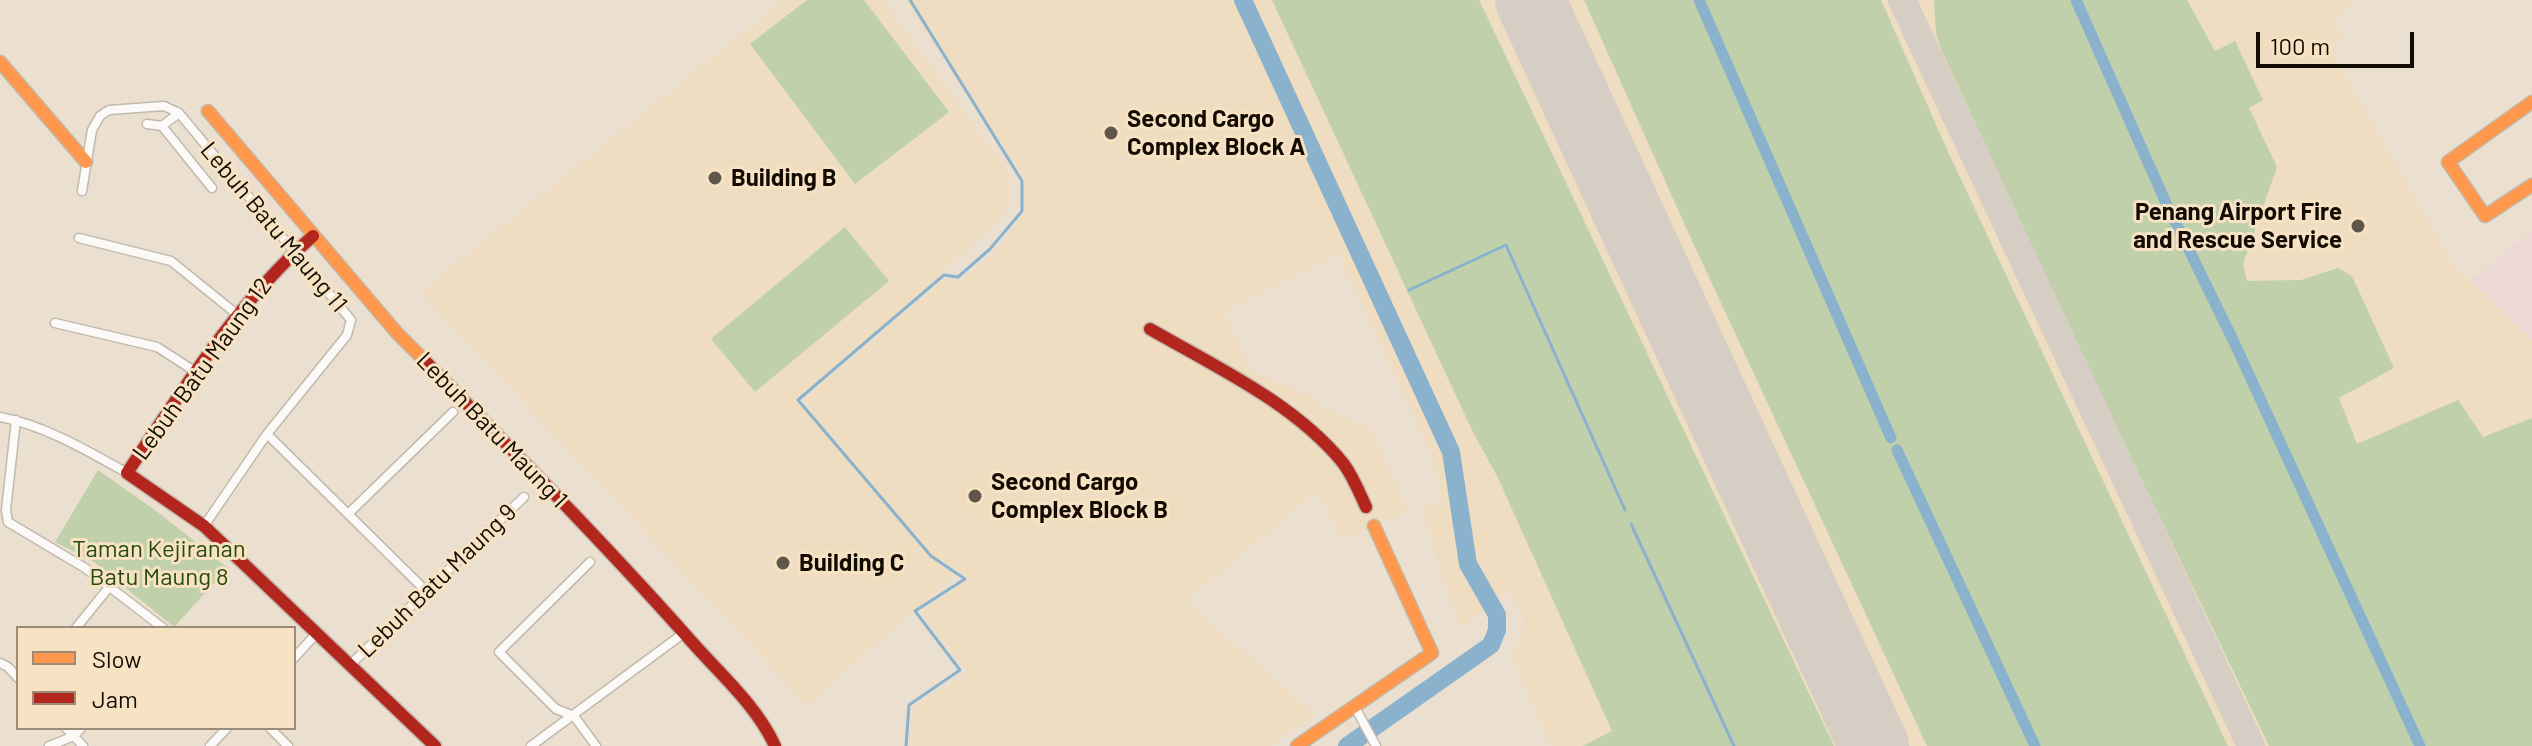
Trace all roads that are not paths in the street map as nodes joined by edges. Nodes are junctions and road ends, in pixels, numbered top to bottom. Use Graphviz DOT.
graph roads {
  1 [pos="0,62"];
  2 [pos="2532,102"];
  3 [pos="208,111"];
  4 [pos="179,113"];
  5 [pos="147,124"];
  6 [pos="162,126"];
  7 [pos="86,162"];
  8 [pos="2532,185"];
  9 [pos="212,188"];
  10 [pos="82,191"];
  11 [pos="313,236"];
  12 [pos="79,238"];
  13 [pos="293,252"];
  14 [pos="239,316"];
  15 [pos="55,323"];
  16 [pos="1150,329"];
  17 [pos="196,372"];
  18 [pos="453,412"];
  19 [pos="0,417"];
  20 [pos="16,420"];
  21 [pos="267,434"];
  22 [pos="127,473"];
  23 [pos="524,497"];
  24 [pos="1366,507"];
  25 [pos="348,514"];
  26 [pos="204,526"];
  27 [pos="1374,526"];
  28 [pos="590,562"];
  29 [pos="110,586"];
  30 [pos="426,591"];
  31 [pos="78,626"];
  32 [pos="160,626"];
  33 [pos="684,633"];
  34 [pos="316,634"];
  35 [pos="296,656"];
  36 [pos="0,663"];
  37 [pos="350,665"];
  38 [pos="16,676"];
  39 [pos="1355,708"];
  40 [pos="574,716"];
  41 [pos="68,730"];
  42 [pos="79,730"];
  43 [pos="225,730"];
  44 [pos="74,736"];
  45 [pos="49,746"];
  46 [pos="83,746"];
  47 [pos="210,746"];
  48 [pos="435,746"];
  49 [pos="531,746"];
  50 [pos="596,746"];
  51 [pos="775,746"];
  52 [pos="1297,746"];
  53 [pos="1376,746"];
  1 -- 7 [label="street"];
  2 -- 8 [label="street"];
  3 -- 11 [label="street, Lebuh Batu Maung 1"];
  4 -- 6 [label="street"];
  4 -- 7 [label="street"];
  4 -- 13 [label="street, Lebuh Batu Maung 11"];
  5 -- 6 [label="street"];
  6 -- 9 [label="street"];
  7 -- 10 [label="street"];
  11 -- 13 [label="street, Lebuh Batu Maung 12"];
  11 -- 33 [label="street, Lebuh Batu Maung 1"];
  12 -- 14 [label="street"];
  13 -- 14 [label="street, Lebuh Batu Maung 12"];
  13 -- 21 [label="street, Lebuh Batu Maung 11"];
  14 -- 17 [label="street, Lebuh Batu Maung 12"];
  15 -- 17 [label="street"];
  16 -- 24 [label="street"];
  17 -- 22 [label="street, Lebuh Batu Maung 12"];
  18 -- 25 [label="street"];
  19 -- 20 [label="street"];
  20 -- 22 [label="street"];
  20 -- 29 [label="street"];
  21 -- 25 [label="street"];
  21 -- 26 [label="street, Lebuh Batu Maung 11"];
  22 -- 26 [label="street, Lebuh Batu Maung 12"];
  23 -- 30 [label="street, Lebuh Batu Maung 9"];
  25 -- 30 [label="street"];
  26 -- 34 [label="street, Lebuh Batu Maung 12"];
  27 -- 39 [label="street"];
  28 -- 40 [label="street"];
  29 -- 31 [label="street"];
  29 -- 32 [label="street"];
  30 -- 37 [label="street, Lebuh Batu Maung 9"];
  33 -- 40 [label="street"];
  33 -- 51 [label="street, Lebuh Batu Maung 1"];
  34 -- 35 [label="street"];
  34 -- 37 [label="street, Lebuh Batu Maung 12"];
  36 -- 38 [label="street"];
  37 -- 48 [label="street, Lebuh Batu Maung 12"];
  39 -- 52 [label="street"];
  39 -- 53 [label="street"];
  40 -- 49 [label="street"];
  40 -- 50 [label="street"];
  41 -- 44 [label="street"];
  42 -- 44 [label="street"];
  43 -- 47 [label="street"];
  44 -- 45 [label="street"];
  44 -- 46 [label="street"];
}
